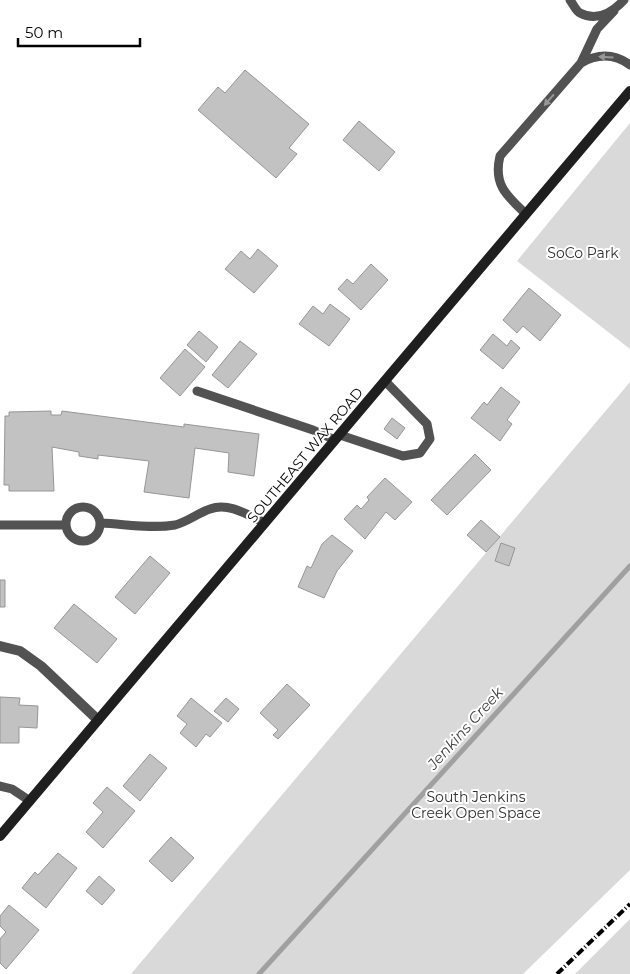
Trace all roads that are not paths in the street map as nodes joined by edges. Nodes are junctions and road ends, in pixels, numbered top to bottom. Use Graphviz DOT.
graph roads {
  1 [pos="570,0"];
  2 [pos="624,0"];
  3 [pos="614,11"];
  4 [pos="581,63"];
  5 [pos="630,65"];
  6 [pos="630,91"];
  7 [pos="526,214"];
  8 [pos="385,382"];
  9 [pos="197,391"];
  10 [pos="337,437"];
  11 [pos="101,523"];
  12 [pos="265,523"];
  13 [pos="0,525"];
  14 [pos="66,525"];
  15 [pos="0,646"];
  16 [pos="98,720"];
  17 [pos="0,786"];
  18 [pos="30,800"];
  19 [pos="0,836"];
  1 -- 3 [label="lane"];
  2 -- 3 [label="lane"];
  3 -- 4 [label="lane"];
  5 -- 4 [label="lane, one-way"];
  4 -- 7 [label="lane, one-way"];
  6 -- 7 [label="street, SOUTHEAST WAX ROAD"];
  7 -- 8 [label="street, SOUTHEAST WAX ROAD"];
  8 -- 10 [label="street, SOUTHEAST WAX ROAD"];
  8 -- 10 [label="lane"];
  9 -- 10 [label="lane"];
  10 -- 12 [label="street, SOUTHEAST WAX ROAD"];
  11 -- 12 [label="lane"];
  11 -- 14 [label="lane"];
  11 -- 14 [label="lane"];
  12 -- 16 [label="street, SOUTHEAST WAX ROAD"];
  13 -- 14 [label="lane"];
  15 -- 16 [label="street"];
  16 -- 18 [label="street, SOUTHEAST WAX ROAD"];
  17 -- 18 [label="lane"];
  18 -- 19 [label="street, SOUTHEAST WAX ROAD"];
}
